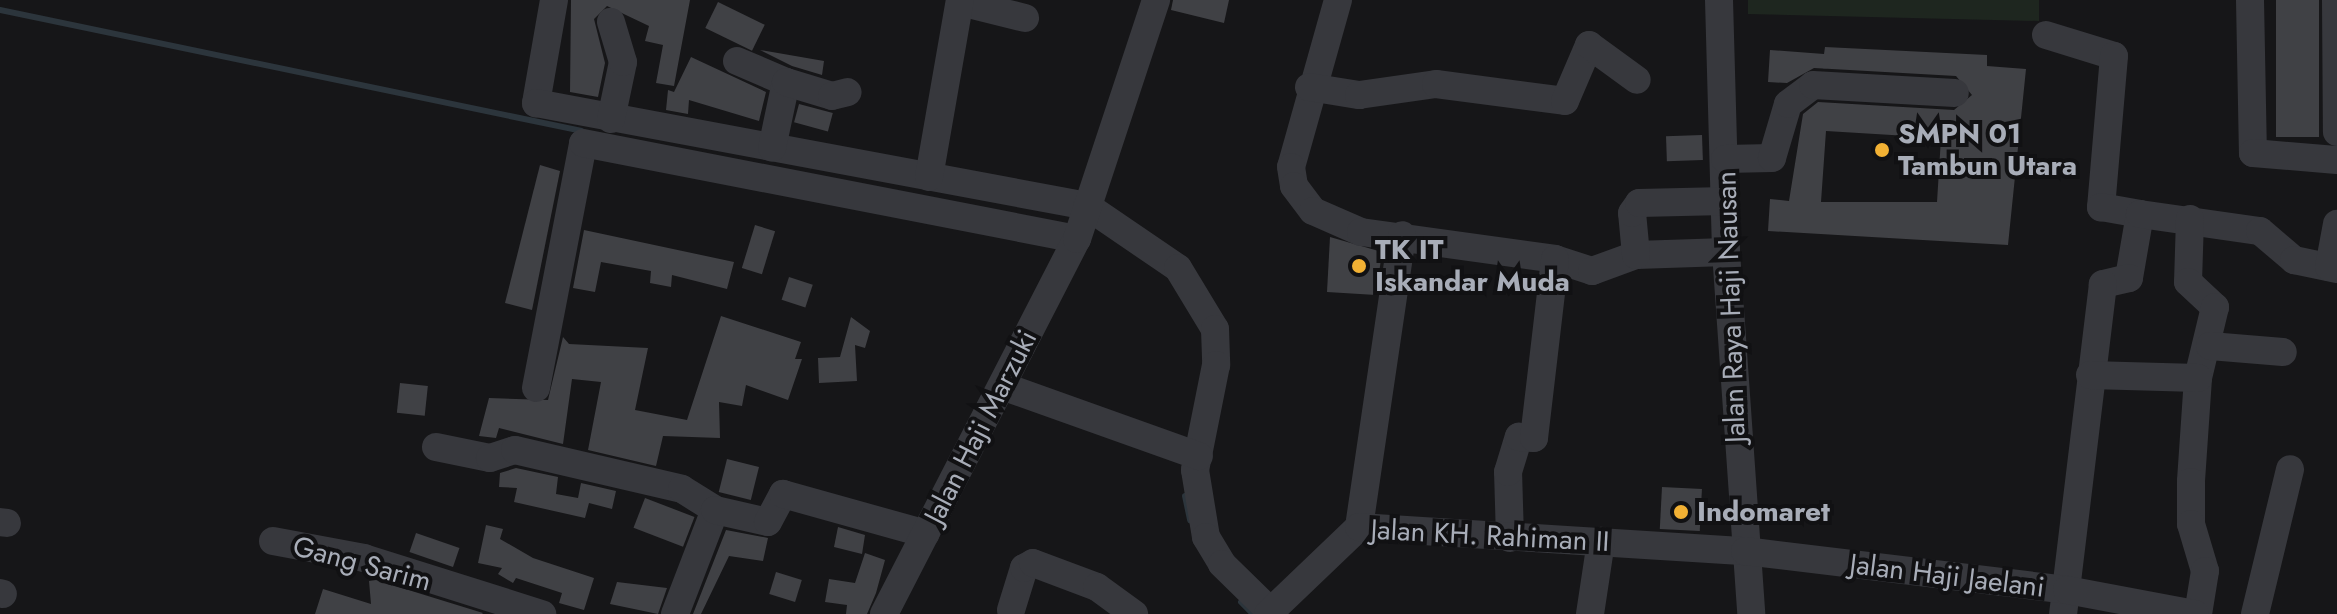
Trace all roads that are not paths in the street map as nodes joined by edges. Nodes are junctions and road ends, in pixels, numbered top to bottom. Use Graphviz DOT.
graph roads {
  1 [pos="554,0"];
  2 [pos="1156,0"];
  3 [pos="1719,0"];
  4 [pos="2250,0"];
  5 [pos="2336,0"];
  6 [pos="960,1"];
  7 [pos="1330,1"];
  8 [pos="1025,18"];
  9 [pos="611,22"];
  10 [pos="2046,35"];
  11 [pos="737,61"];
  12 [pos="1637,80"];
  13 [pos="786,82"];
  14 [pos="1309,87"];
  15 [pos="848,92"];
  16 [pos="1955,93"];
  17 [pos="611,119"];
  18 [pos="2337,132"];
  19 [pos="772,148"];
  20 [pos="1725,159"];
  21 [pos="2337,160"];
  22 [pos="929,177"];
  23 [pos="1725,201"];
  24 [pos="1087,206"];
  25 [pos="2140,214"];
  26 [pos="2190,219"];
  27 [pos="2337,224"];
  28 [pos="1402,235"];
  29 [pos="1077,239"];
  30 [pos="1726,252"];
  31 [pos="1636,255"];
  32 [pos="1555,259"];
  33 [pos="2333,268"];
  34 [pos="2210,346"];
  35 [pos="2283,352"];
  36 [pos="2090,375"];
  37 [pos="2198,378"];
  38 [pos="1002,386"];
  39 [pos="536,388"];
  40 [pos="436,447"];
  41 [pos="1199,456"];
  42 [pos="2290,469"];
  43 [pos="715,510"];
  44 [pos="1359,527"];
  45 [pos="926,534"];
  46 [pos="1510,538"];
  47 [pos="273,541"];
  48 [pos="1601,541"];
  49 [pos="1745,551"];
  50 [pos="2065,602"];
  51 [pos="1011,610"];
  52 [pos="1271,613"];
  53 [pos="542,614"];
  54 [pos="675,614"];
  55 [pos="884,614"];
  56 [pos="1134,614"];
  57 [pos="1590,614"];
  58 [pos="1751,614"];
  59 [pos="2196,614"];
  60 [pos="2255,614"];
  1 -- 17 [label="street"];
  2 -- 24 [label="street, Jalan Haji Marzuki"];
  3 -- 20 [label="street, Jalan Raya Haji Nausan"];
  4 -- 21 [label="street"];
  5 -- 18 [label="street"];
  6 -- 8 [label="street"];
  6 -- 22 [label="street"];
  7 -- 14 [label="street"];
  9 -- 17 [label="street"];
  10 -- 25 [label="street"];
  11 -- 13 [label="street"];
  12 -- 14 [label="street"];
  13 -- 15 [label="street"];
  13 -- 19 [label="street"];
  14 -- 28 [label="street"];
  16 -- 20 [label="street"];
  17 -- 19 [label="street"];
  19 -- 22 [label="street"];
  20 -- 23 [label="street, Jalan Raya Haji Nausan"];
  22 -- 24 [label="street"];
  23 -- 30 [label="street, Jalan Raya Haji Nausan"];
  23 -- 31 [label="street"];
  24 -- 29 [label="street, Jalan Haji Marzuki"];
  24 -- 41 [label="street"];
  25 -- 26 [label="street"];
  25 -- 36 [label="street"];
  26 -- 33 [label="street"];
  26 -- 34 [label="street"];
  27 -- 33 [label="street"];
  28 -- 32 [label="street"];
  28 -- 44 [label="street"];
  29 -- 38 [label="street, Jalan Haji Marzuki"];
  29 -- 39 [label="street"];
  30 -- 31 [label="street"];
  30 -- 49 [label="street, Jalan Raya Haji Nausan"];
  31 -- 32 [label="street"];
  32 -- 46 [label="street"];
  34 -- 35 [label="street"];
  34 -- 37 [label="street"];
  36 -- 37 [label="street"];
  36 -- 50 [label="street"];
  37 -- 59 [label="street"];
  38 -- 41 [label="street"];
  38 -- 45 [label="street, Jalan Haji Marzuki"];
  40 -- 43 [label="street"];
  41 -- 52 [label="street"];
  42 -- 60 [label="street"];
  43 -- 45 [label="street"];
  43 -- 54 [label="street"];
  44 -- 46 [label="street, Jalan KH. Rahiman II"];
  44 -- 52 [label="street, Jalan KH. Rahiman II"];
  45 -- 55 [label="street, Jalan Haji Marzuki"];
  46 -- 48 [label="street, Jalan KH. Rahiman II"];
  47 -- 53 [label="street, Gang Sarim"];
  48 -- 49 [label="street, Jalan KH. Rahiman II"];
  48 -- 57 [label="street"];
  49 -- 50 [label="street, Jalan Haji Jaelani"];
  49 -- 58 [label="street, Jalan Raya Haji Nausan"];
  50 -- 59 [label="street, Jalan Haji Jaelani"];
  51 -- 56 [label="street"];
}
